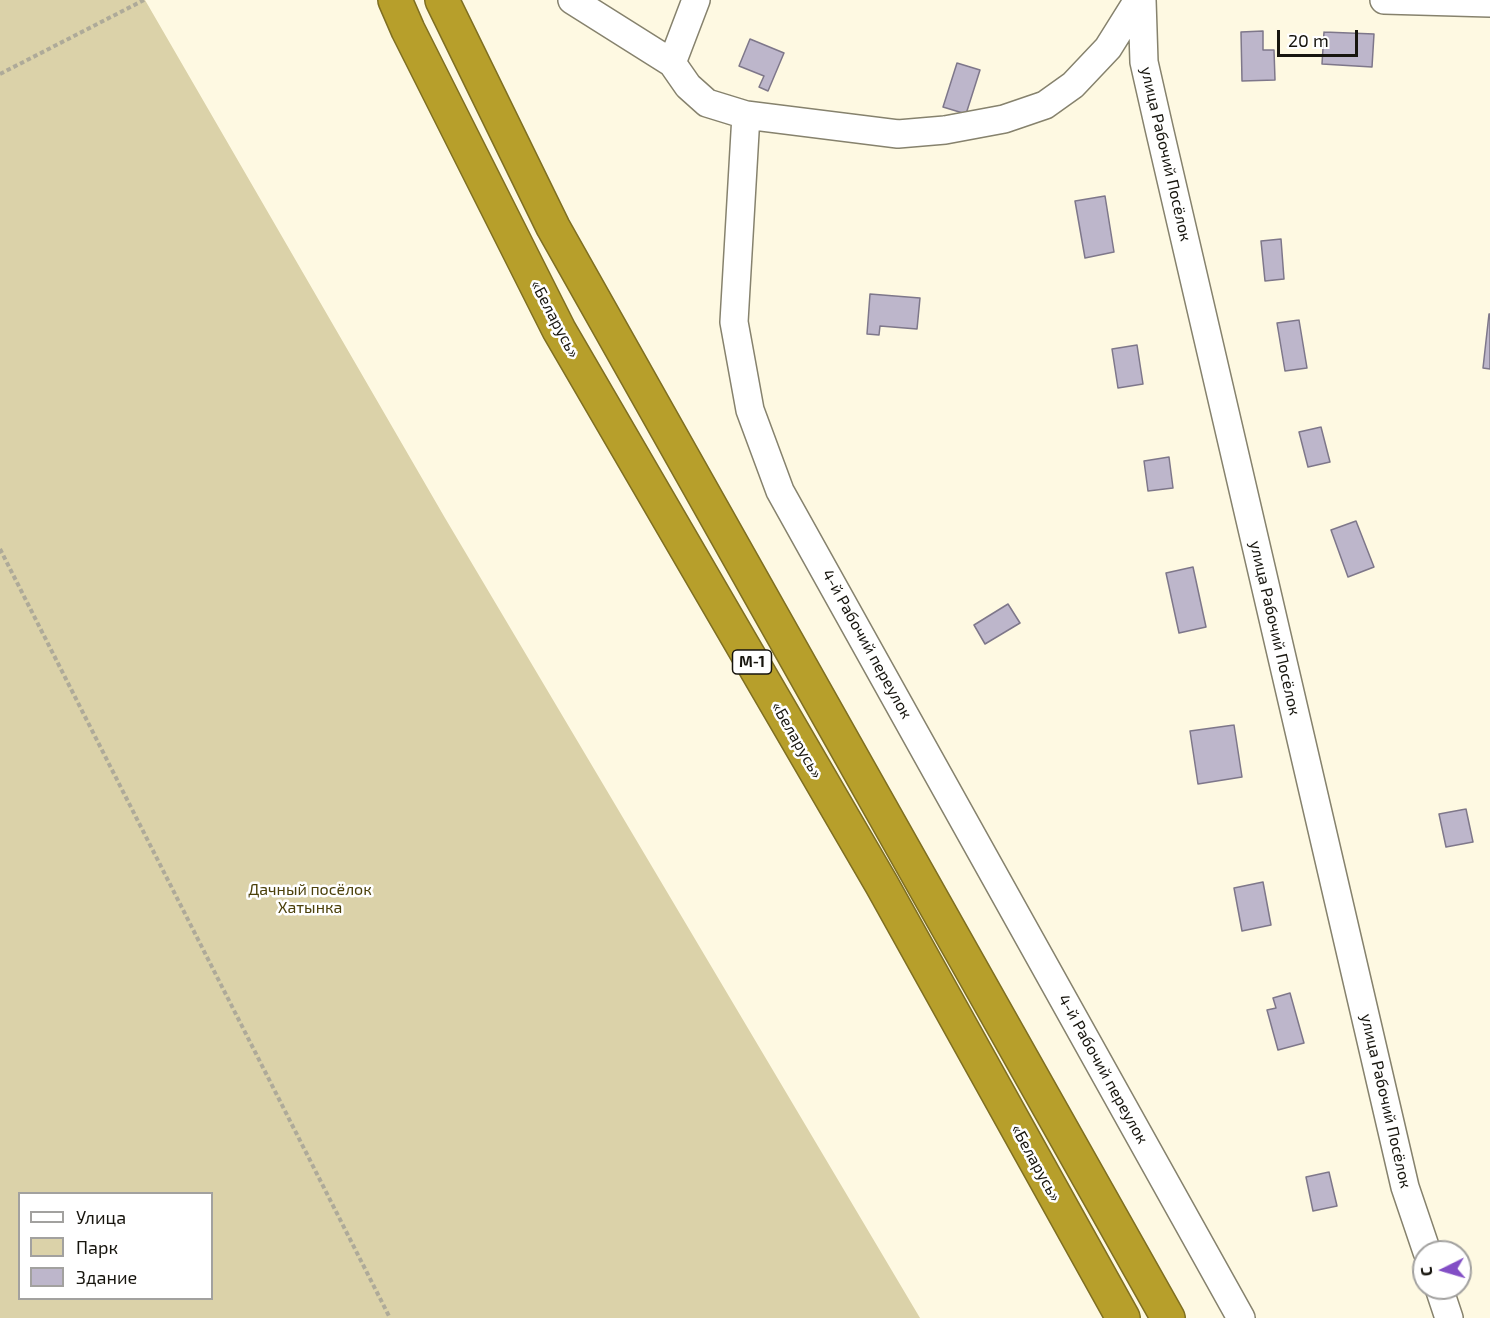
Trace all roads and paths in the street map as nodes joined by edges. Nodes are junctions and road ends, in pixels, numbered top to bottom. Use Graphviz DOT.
graph roads {
  1 [pos="144,0"];
  2 [pos="395,0"];
  3 [pos="442,0"];
  4 [pos="572,0"];
  5 [pos="696,0"];
  6 [pos="1140,0"];
  7 [pos="1384,0"];
  8 [pos="1490,3"];
  9 [pos="672,63"];
  10 [pos="0,74"];
  11 [pos="746,115"];
  12 [pos="0,549"];
  13 [pos="1423,1240"];
  14 [pos="1443,1300"];
  15 [pos="390,1318"];
  16 [pos="1123,1318"];
  17 [pos="1168,1318"];
  18 [pos="1241,1318"];
  19 [pos="1449,1318"];
  1 -- 10 [label="path"];
  2 -- 16 [label="highway, «Беларусь» / М-1"];
  3 -- 17 [label="highway, М-1"];
  4 -- 9 [label="street"];
  5 -- 9 [label="street"];
  6 -- 11 [label="street"];
  6 -- 13 [label="street, улица Рабочий Посёлок"];
  7 -- 8 [label="street"];
  9 -- 11 [label="street"];
  11 -- 18 [label="street, 4-й Рабочий переулок"];
  12 -- 15 [label="path"];
  14 -- 19 [label="street"];
}
